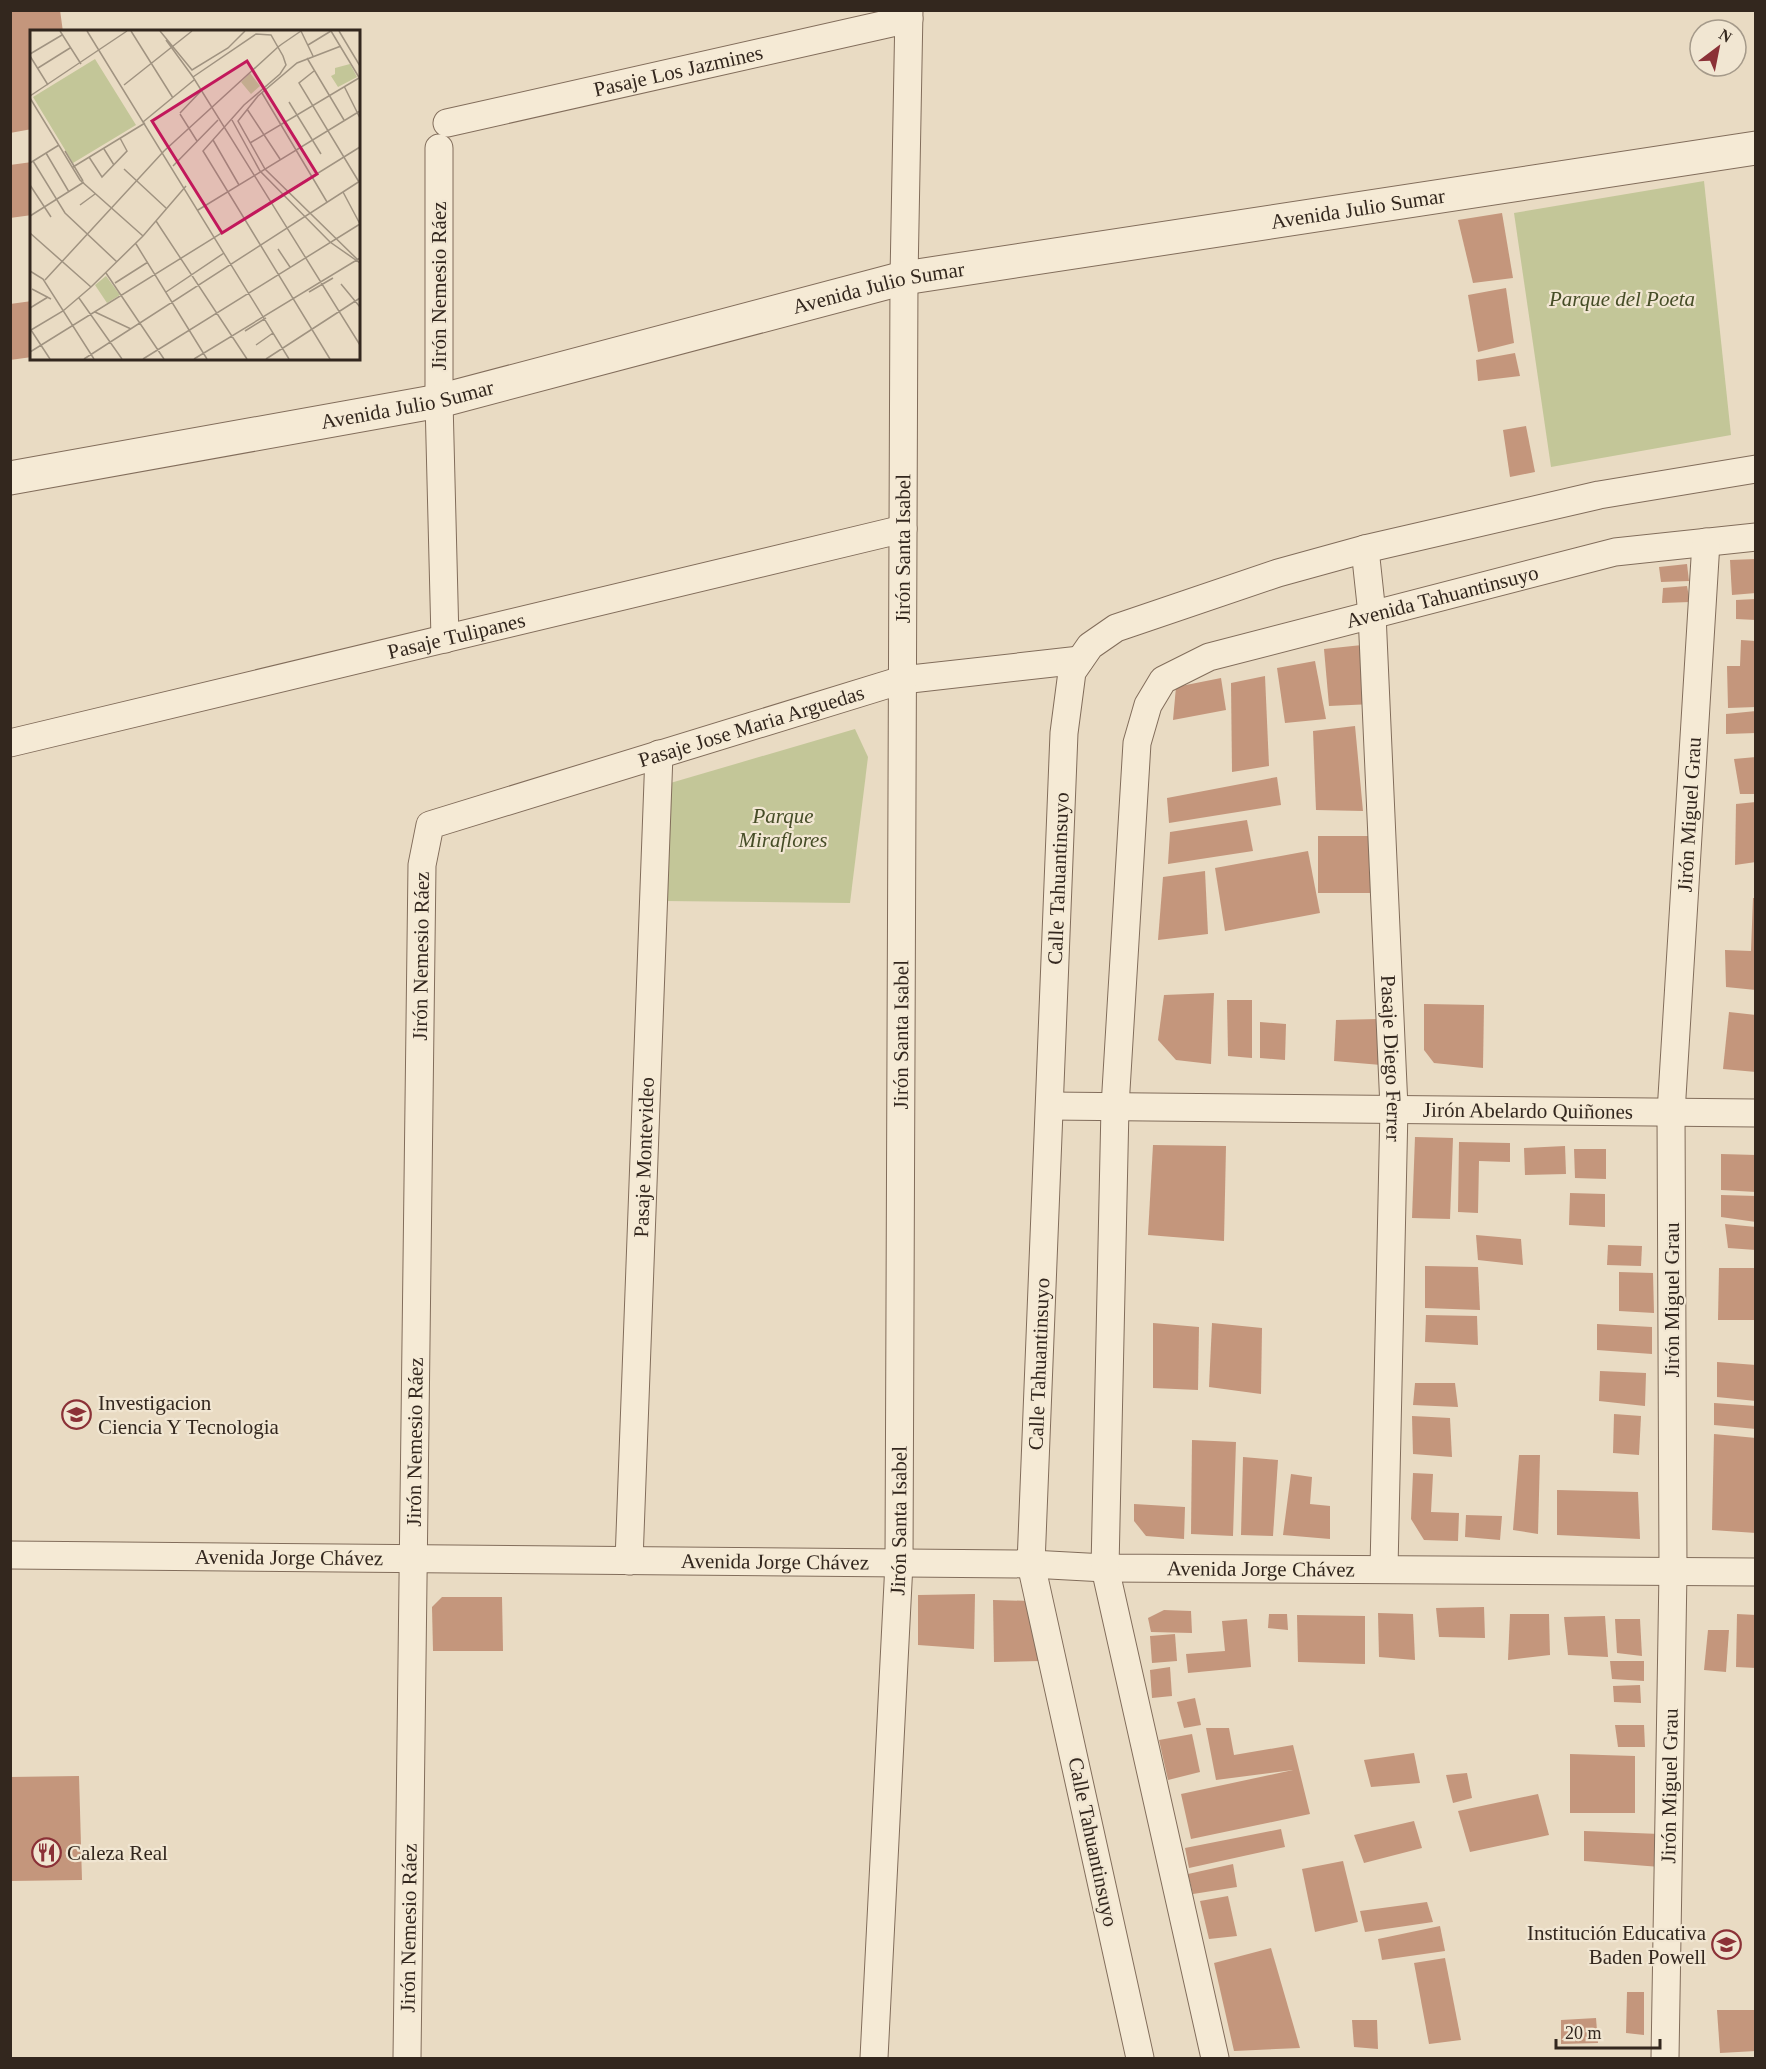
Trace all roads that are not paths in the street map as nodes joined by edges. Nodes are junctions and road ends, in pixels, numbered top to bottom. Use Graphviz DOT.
graph roads {
  1 [pos="909,15"];
  2 [pos="447,123"];
  3 [pos="439,148"];
  4 [pos="1755,148"];
  5 [pos="904,278"];
  6 [pos="439,401"];
  7 [pos="1755,469"];
  8 [pos="10,478"];
  9 [pos="903,529"];
  10 [pos="1755,537"];
  11 [pos="1706,542"];
  12 [pos="1365,549"];
  13 [pos="1372,614"];
  14 [pos="444,639"];
  15 [pos="1080,660"];
  16 [pos="902,680"];
  17 [pos="10,743"];
  18 [pos="659,754"];
  19 [pos="429,825"];
  20 [pos="1050,1106"];
  21 [pos="1115,1107"];
  22 [pos="1394,1108"];
  23 [pos="1671,1113"];
  24 [pos="1755,1113"];
  25 [pos="10,1555"];
  26 [pos="414,1559"];
  27 [pos="629,1561"];
  28 [pos="899,1563"];
  29 [pos="1031,1564"];
  30 [pos="1105,1568"];
  31 [pos="1384,1569"];
  32 [pos="1673,1571"];
  33 [pos="1755,1572"];
  34 [pos="407,2058"];
  35 [pos="874,2058"];
  36 [pos="1140,2058"];
  37 [pos="1215,2058"];
  38 [pos="1665,2058"];
  1 -- 2 [label="street, Pasaje Los Jazmines"];
  1 -- 5 [label="street, Jirón Santa Isabel"];
  3 -- 6 [label="street, Jirón Nemesio Ráez"];
  4 -- 5 [label="street, Avenida Julio Sumar"];
  5 -- 6 [label="street, Avenida Julio Sumar"];
  5 -- 9 [label="street, Jirón Santa Isabel"];
  6 -- 8 [label="street, Avenida Julio Sumar"];
  6 -- 14 [label="street, Jirón Nemesio Ráez"];
  7 -- 12 [label="street"];
  9 -- 14 [label="street, Pasaje Tulipanes"];
  9 -- 16 [label="street, Jirón Santa Isabel"];
  10 -- 11 [label="street, Avenida Tahuantinsuyo"];
  11 -- 13 [label="street, Avenida Tahuantinsuyo"];
  11 -- 23 [label="street, Jirón Miguel Grau"];
  12 -- 13 [label="street, Pasaje Diego Ferrer"];
  12 -- 15 [label="street"];
  13 -- 21 [label="street, Avenida Tahuantinsuyo"];
  13 -- 22 [label="street, Pasaje Diego Ferrer"];
  14 -- 17 [label="street, Pasaje Tulipanes"];
  15 -- 16 [label="street, Pasaje Jose Maria Arguedas"];
  15 -- 20 [label="street, Calle Tahuantinsuyo"];
  16 -- 18 [label="street, Pasaje Jose Maria Arguedas"];
  16 -- 28 [label="street, Jirón Santa Isabel"];
  18 -- 19 [label="street, Pasaje Jose Maria Arguedas"];
  18 -- 27 [label="street, Pasaje Montevideo"];
  19 -- 26 [label="street, Jirón Nemesio Ráez"];
  20 -- 21 [label="street, Jirón Abelardo Quiñones"];
  20 -- 29 [label="street, Calle Tahuantinsuyo"];
  21 -- 22 [label="street, Jirón Abelardo Quiñones"];
  21 -- 30 [label="street"];
  22 -- 23 [label="street, Jirón Abelardo Quiñones"];
  22 -- 31 [label="street, Pasaje Diego Ferrer"];
  23 -- 24 [label="street, Jirón Abelardo Quiñones"];
  23 -- 32 [label="street, Jirón Miguel Grau"];
  25 -- 26 [label="street, Avenida Jorge Chávez"];
  26 -- 27 [label="street, Avenida Jorge Chávez"];
  26 -- 34 [label="street, Jirón Nemesio Ráez"];
  27 -- 28 [label="street, Avenida Jorge Chávez"];
  28 -- 29 [label="street, Avenida Jorge Chávez"];
  28 -- 35 [label="street, Jirón Santa Isabel"];
  29 -- 30 [label="street, Avenida Jorge Chávez"];
  29 -- 36 [label="street, Calle Tahuantinsuyo"];
  30 -- 31 [label="street, Avenida Jorge Chávez"];
  30 -- 37 [label="street"];
  31 -- 32 [label="street, Avenida Jorge Chávez"];
  32 -- 33 [label="street, Avenida Jorge Chávez"];
  32 -- 38 [label="street, Jirón Miguel Grau"];
}
